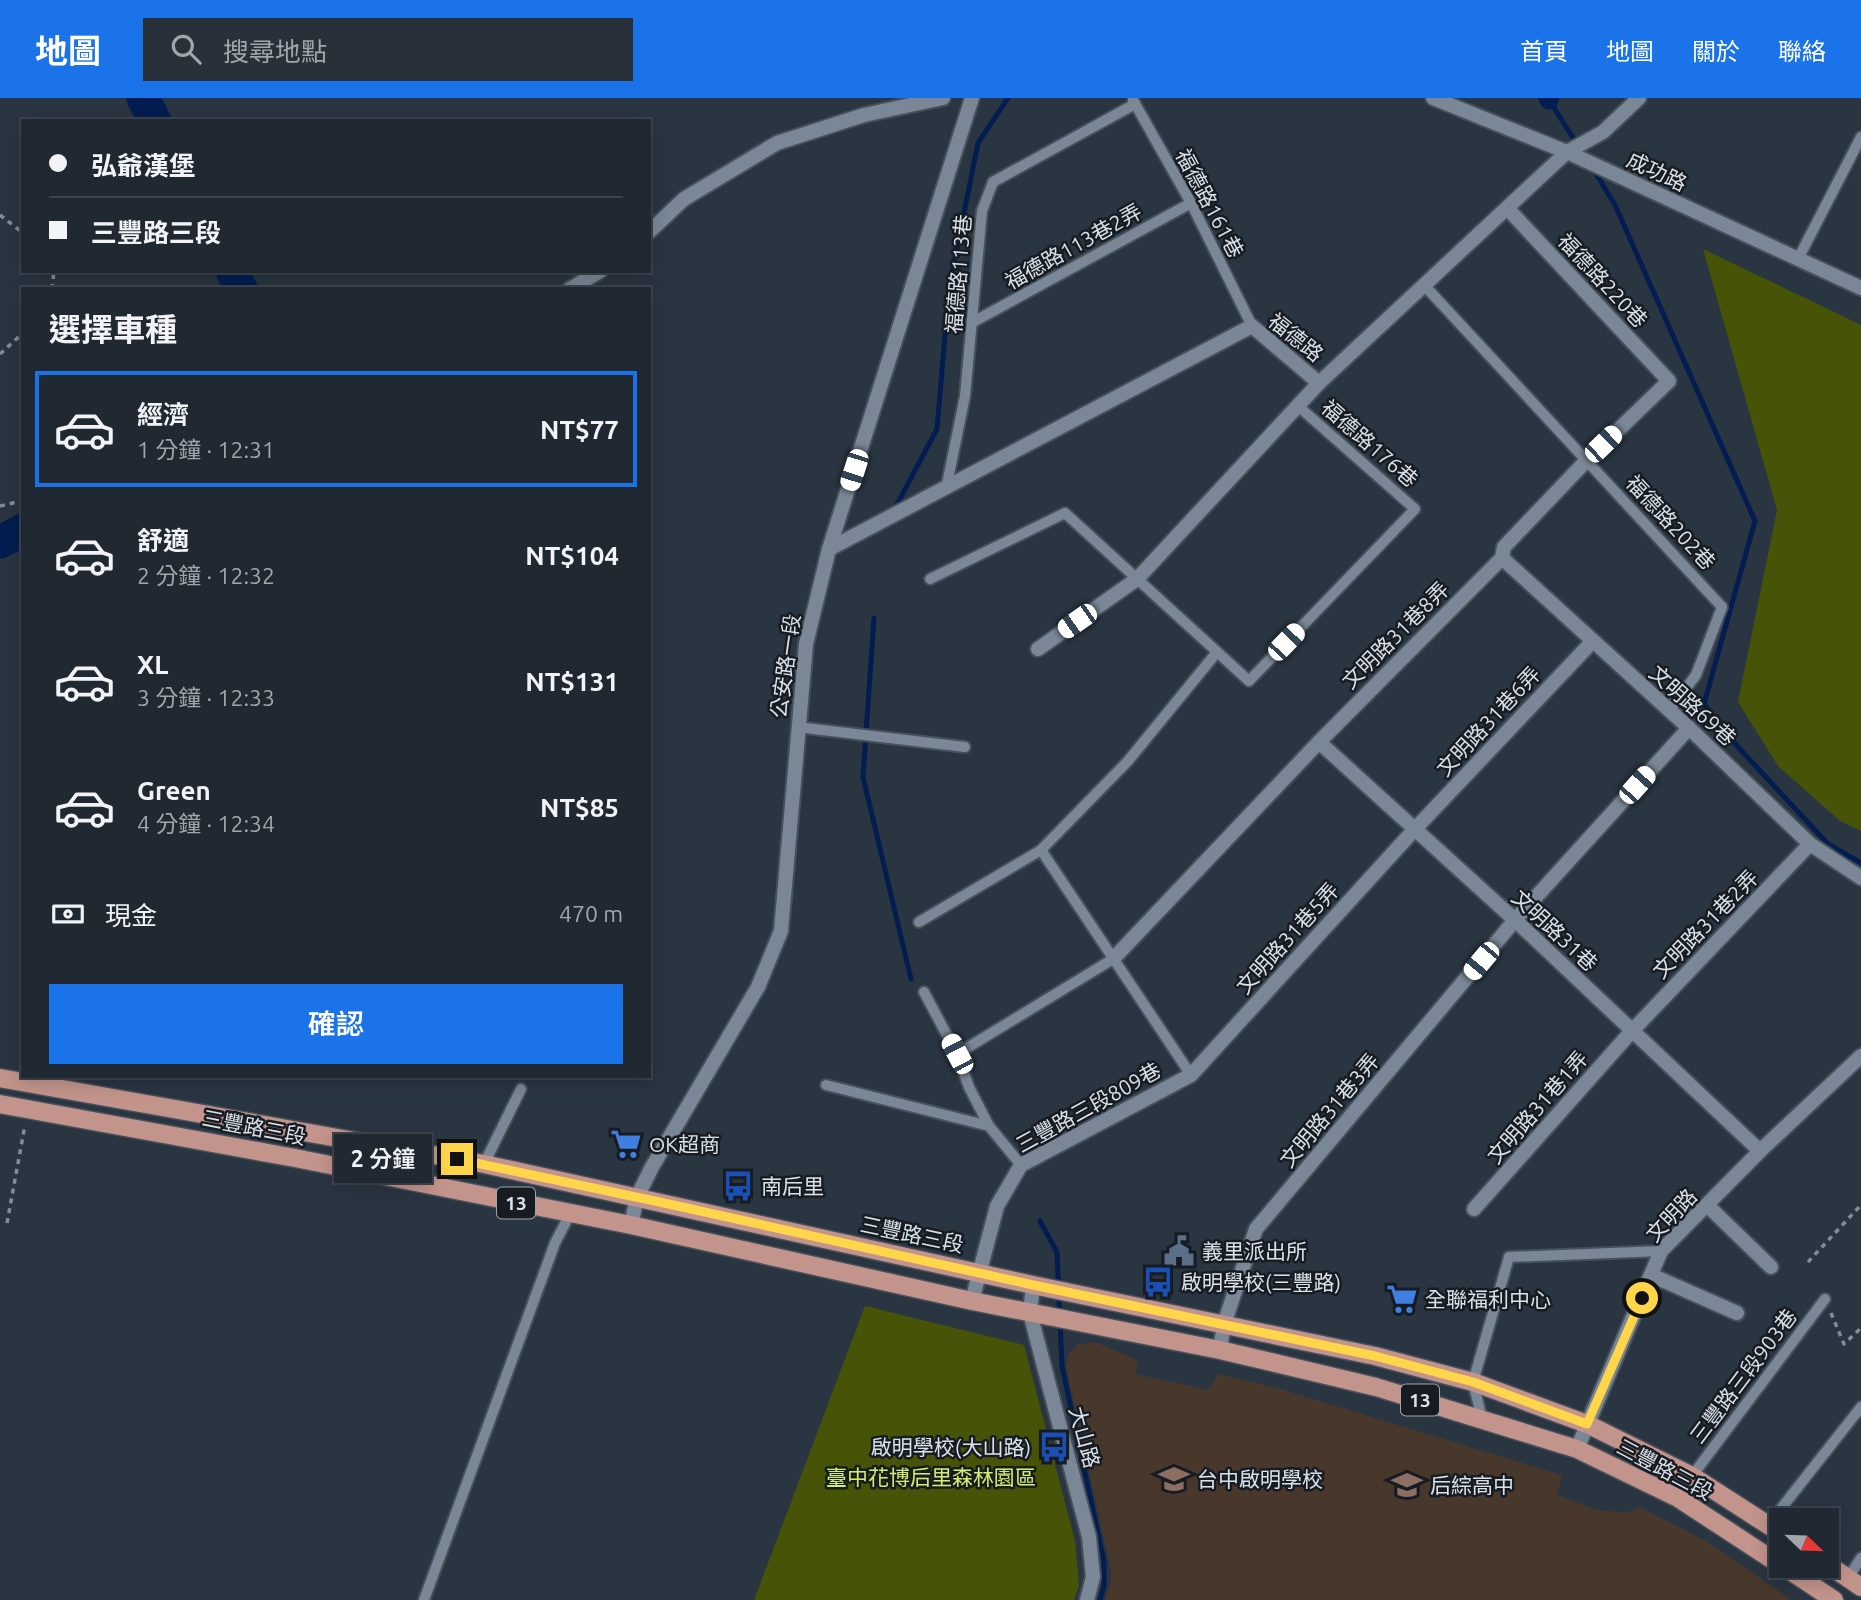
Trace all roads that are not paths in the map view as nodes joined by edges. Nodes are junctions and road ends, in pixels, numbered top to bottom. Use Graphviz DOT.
graph roads {
  1 [pos="943,98"];
  2 [pos="972,98"];
  3 [pos="1433,98"];
  4 [pos="1639,98"];
  5 [pos="1134,101"];
  6 [pos="1861,137"];
  7 [pos="1567,152"];
  8 [pos="1191,203"];
  9 [pos="1507,208"];
  10 [pos="651,230"];
  11 [pos="1798,259"];
  12 [pos="597,273"];
  13 [pos="1424,285"];
  14 [pos="573,287"];
  15 [pos="1861,288"];
  16 [pos="973,322"];
  17 [pos="1252,326"];
  18 [pos="1669,381"];
  19 [pos="1319,383"];
  20 [pos="1298,406"];
  21 [pos="1587,460"];
  22 [pos="946,489"];
  23 [pos="829,550"];
  24 [pos="1502,558"];
  25 [pos="930,579"];
  26 [pos="1137,579"];
  27 [pos="1592,642"];
  28 [pos="1038,649"];
  29 [pos="1217,652"];
  30 [pos="1669,711"];
  31 [pos="797,727"];
  32 [pos="1689,728"];
  33 [pos="1319,742"];
  34 [pos="965,747"];
  35 [pos="1415,830"];
  36 [pos="1810,844"];
  37 [pos="1041,849"];
  38 [pos="1861,877"];
  39 [pos="1515,920"];
  40 [pos="919,922"];
  41 [pos="1113,959"];
  42 [pos="924,992"];
  43 [pos="1631,1032"];
  44 [pos="957,1054"];
  45 [pos="1861,1056"];
  46 [pos="1191,1075"];
  47 [pos="0,1078"];
  48 [pos="32,1083"];
  49 [pos="826,1085"];
  50 [pos="521,1089"];
  51 [pos="0,1104"];
  52 [pos="28,1109"];
  53 [pos="989,1126"];
  54 [pos="1760,1151"];
  55 [pos="484,1164"];
  56 [pos="1021,1165"];
  57 [pos="637,1197"];
  58 [pos="1708,1206"];
  59 [pos="1474,1209"];
  60 [pos="570,1214"];
  61 [pos="631,1225"];
  62 [pos="1661,1251"];
  63 [pos="1771,1267"];
  64 [pos="979,1272"];
  65 [pos="1651,1275"];
  66 [pos="1033,1285"];
  67 [pos="1825,1298"];
  68 [pos="972,1301"];
  69 [pos="1030,1312"];
  70 [pos="1737,1313"];
  71 [pos="1224,1324"];
  72 [pos="1220,1350"];
  73 [pos="1473,1382"];
  74 [pos="1861,1407"];
  75 [pos="1482,1419"];
  76 [pos="1587,1424"];
  77 [pos="1577,1449"];
  78 [pos="1692,1476"];
  79 [pos="1790,1508"];
  80 [pos="1769,1526"];
  81 [pos="1769,1558"];
  82 [pos="1861,1558"];
  83 [pos="1839,1571"];
  84 [pos="1800,1578"];
  85 [pos="1857,1581"];
  86 [pos="424,1600"];
  87 [pos="1087,1600"];
  88 [pos="1834,1600"];
  1 -- 10 [label="street"];
  2 -- 23 [label="street, 公安路一段"];
  3 -- 7 [label="street, 成功路"];
  4 -- 7 [label="street, 福德路"];
  5 -- 8 [label="lane, 福德路161巷"];
  5 -- 16 [label="lane, 福德路113巷"];
  6 -- 11 [label="lane"];
  7 -- 9 [label="street, 福德路"];
  7 -- 11 [label="street, 成功路"];
  8 -- 16 [label="lane, 福德路113巷2弄"];
  8 -- 17 [label="lane, 福德路161巷"];
  9 -- 13 [label="street, 福德路"];
  9 -- 18 [label="street, 福德路220巷"];
  11 -- 15 [label="street, 成功路"];
  12 -- 14 [label="street"];
  13 -- 19 [label="street, 福德路"];
  13 -- 21 [label="lane, 福德路202巷"];
  16 -- 22 [label="lane, 福德路113巷"];
  17 -- 19 [label="street, 福德路"];
  17 -- 22 [label="street, 福德路"];
  18 -- 21 [label="street, 文明路31巷8弄"];
  19 -- 20 [label="street"];
  20 -- 26 [label="street"];
  20 -- 29 [label="lane, 福德路176巷"];
  21 -- 24 [label="street, 文明路31巷8弄"];
  21 -- 30 [label="lane, 福德路202巷"];
  22 -- 23 [label="street, 福德路"];
  23 -- 31 [label="street, 公安路一段"];
  24 -- 27 [label="street, 文明路69巷"];
  24 -- 33 [label="street, 文明路31巷8弄"];
  25 -- 26 [label="lane"];
  26 -- 28 [label="street"];
  26 -- 29 [label="lane"];
  27 -- 30 [label="street, 文明路69巷"];
  27 -- 35 [label="street, 文明路31巷6弄"];
  29 -- 37 [label="lane"];
  30 -- 32 [label="street, 文明路69巷"];
  31 -- 34 [label="lane"];
  31 -- 57 [label="street, 公安路一段"];
  32 -- 36 [label="street, 文明路69巷"];
  32 -- 39 [label="street, 文明路31巷3弄"];
  33 -- 35 [label="street, 文明路31巷"];
  33 -- 41 [label="street, 文明路31巷8弄"];
  35 -- 39 [label="street, 文明路31巷"];
  35 -- 46 [label="street, 文明路31巷5弄"];
  36 -- 38 [label="street, 文明路69巷"];
  36 -- 43 [label="street, 文明路31巷2弄"];
  37 -- 40 [label="lane"];
  37 -- 41 [label="lane"];
  39 -- 43 [label="street, 文明路31巷"];
  39 -- 71 [label="street, 文明路31巷3弄"];
  41 -- 44 [label="lane"];
  41 -- 46 [label="lane"];
  42 -- 44 [label="lane"];
  43 -- 54 [label="street, 文明路31巷"];
  43 -- 59 [label="street, 文明路31巷1弄"];
  44 -- 53 [label="lane"];
  45 -- 54 [label="street, 文明路"];
  46 -- 56 [label="street, 三豐路三段809巷"];
  47 -- 48 [label="main road, 三豐路三段 / 13"];
  48 -- 52 [label="main road"];
  48 -- 55 [label="main road, 三豐路三段 / 13"];
  49 -- 53 [label="lane"];
  50 -- 55 [label="lane"];
  51 -- 52 [label="main road, 三豐路三段 / 13"];
  52 -- 60 [label="main road, 三豐路三段 / 13"];
  53 -- 56 [label="lane"];
  54 -- 58 [label="street, 文明路"];
  55 -- 57 [label="main road, 三豐路三段 / 13"];
  56 -- 64 [label="street, 三豐路三段809巷"];
  57 -- 61 [label="street, 公安路一段"];
  57 -- 64 [label="main road, 三豐路三段 / 13"];
  58 -- 62 [label="street, 文明路"];
  58 -- 63 [label="street"];
  60 -- 61 [label="main road, 三豐路三段 / 13"];
  60 -- 86 [label="lane"];
  61 -- 68 [label="main road, 三豐路三段 / 13"];
  62 -- 65 [label="street, 文明路"];
  62 -- 73 [label="lane"];
  64 -- 66 [label="main road, 三豐路三段 / 13"];
  64 -- 68 [label="street, 三豐路三段809巷"];
  65 -- 70 [label="street"];
  65 -- 76 [label="street, 文明路"];
  66 -- 69 [label="street, 大山路"];
  66 -- 71 [label="main road, 三豐路三段 / 13"];
  67 -- 78 [label="lane, 三豐路三段903巷"];
  68 -- 69 [label="main road, 三豐路三段 / 13"];
  69 -- 72 [label="main road, 三豐路三段 / 13"];
  69 -- 87 [label="street, 大山路"];
  71 -- 72 [label="street, 文明路31巷3弄"];
  71 -- 73 [label="main road, 三豐路三段 / 13"];
  72 -- 75 [label="main road, 三豐路三段 / 13"];
  73 -- 75 [label="lane"];
  73 -- 76 [label="main road, 三豐路三段 / 13"];
  74 -- 79 [label="lane"];
  75 -- 77 [label="main road, 三豐路三段 / 13"];
  76 -- 77 [label="street, 文明路"];
  76 -- 78 [label="main road, 三豐路三段 / 13"];
  77 -- 81 [label="main road, 三豐路三段 / 13"];
  78 -- 80 [label="main road, 三豐路三段 / 13"];
  82 -- 85 [label="lane"];
  83 -- 85 [label="main road"];
  84 -- 88 [label="main road, 三豐路三段 / 13"];
  85 -- 88 [label="street"];
}
